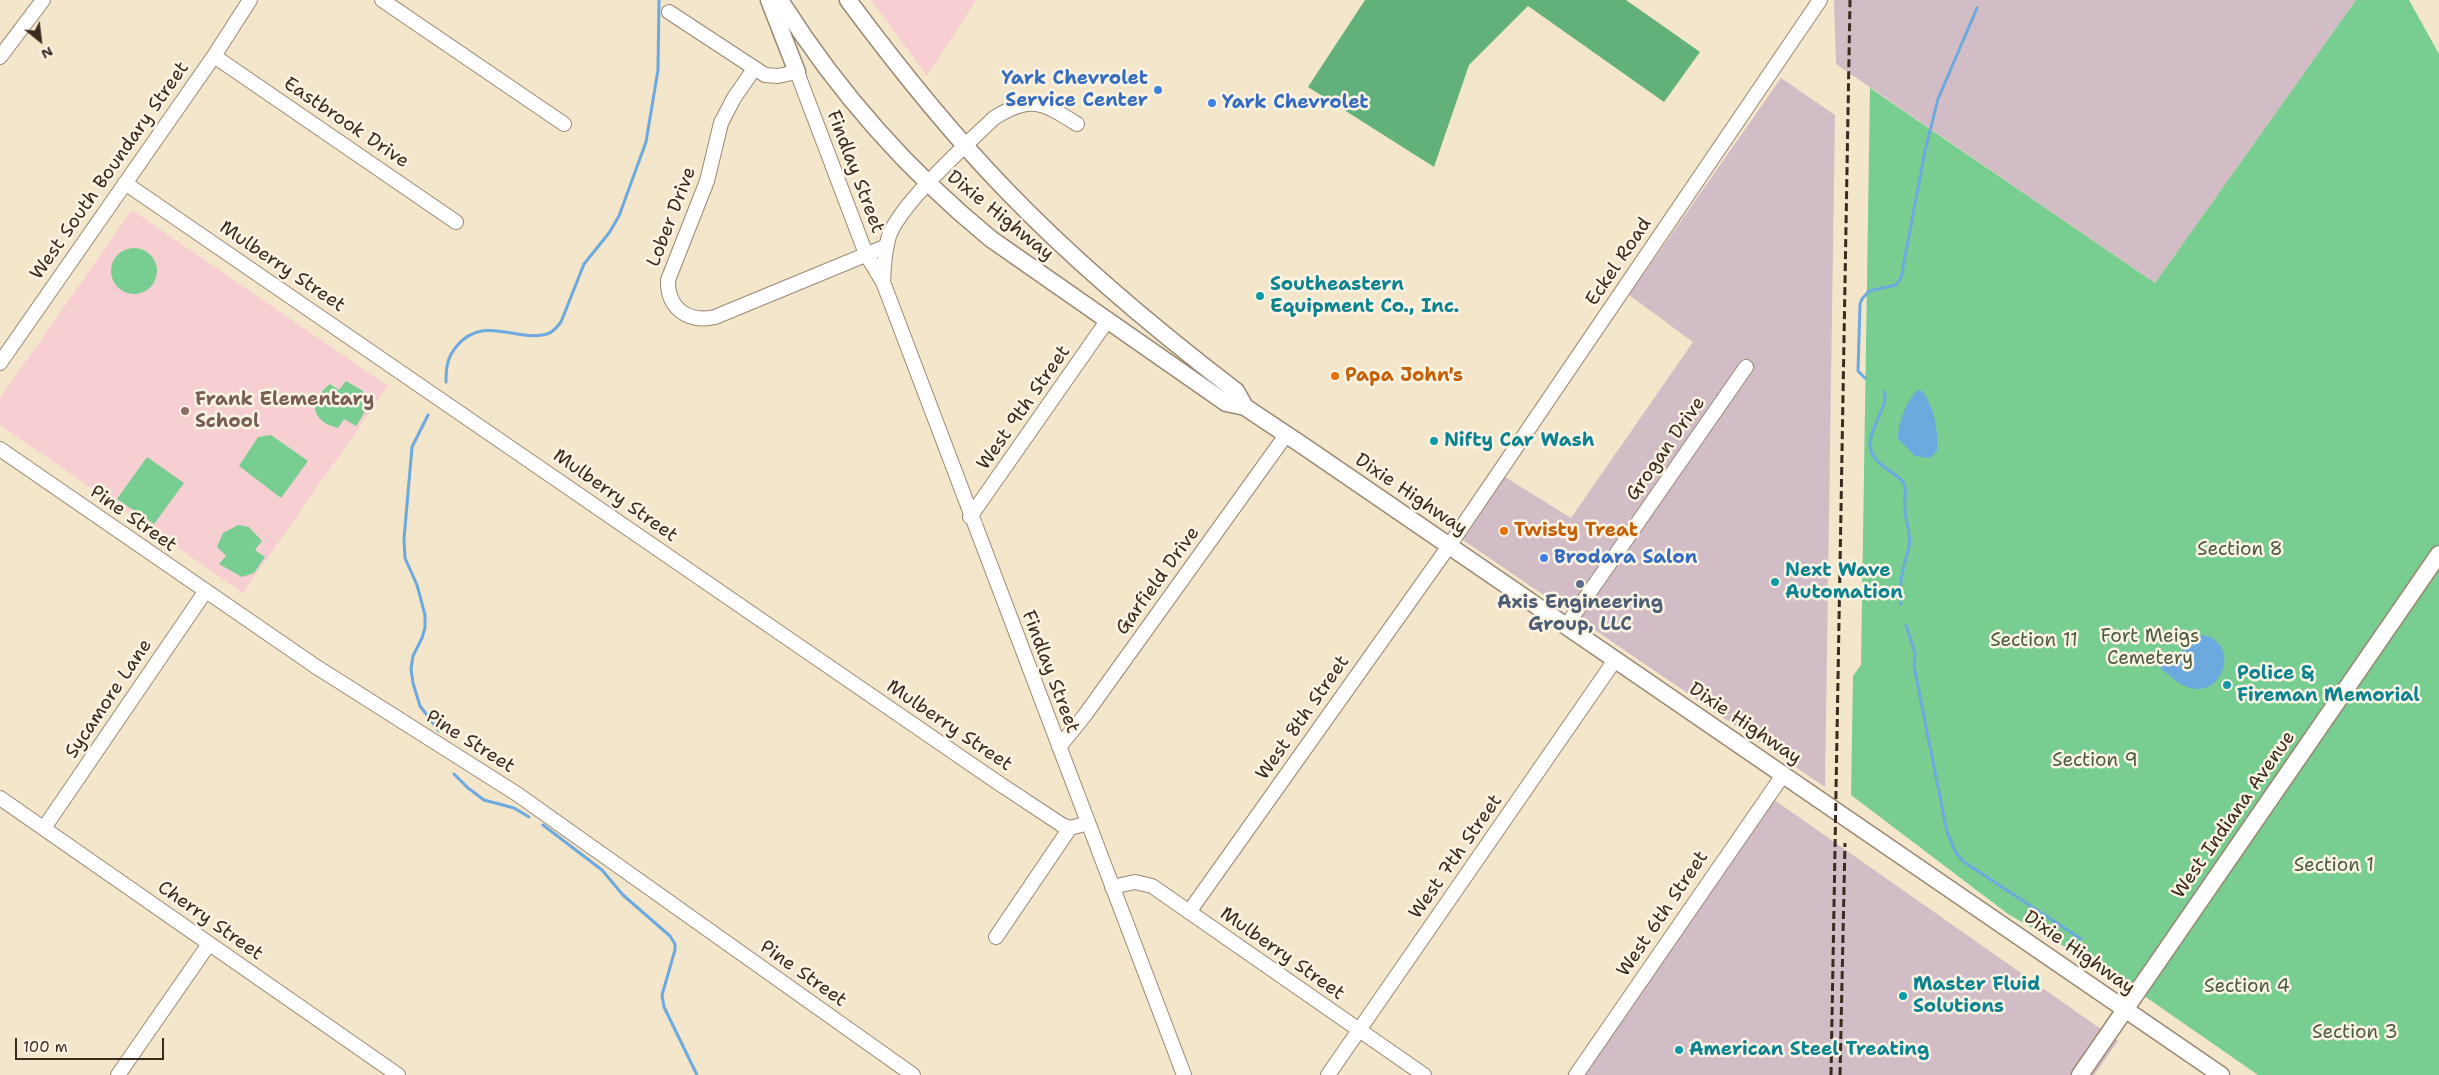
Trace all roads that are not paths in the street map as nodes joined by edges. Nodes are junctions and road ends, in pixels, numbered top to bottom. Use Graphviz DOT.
graph roads {
  1 [pos="43,0"];
  2 [pos="250,0"];
  3 [pos="382,0"];
  4 [pos="769,0"];
  5 [pos="780,0"];
  6 [pos="848,0"];
  7 [pos="1820,0"];
  8 [pos="670,12"];
  9 [pos="214,56"];
  10 [pos="0,57"];
  11 [pos="754,69"];
  12 [pos="797,72"];
  13 [pos="564,124"];
  14 [pos="1077,124"];
  15 [pos="965,146"];
  16 [pos="125,182"];
  17 [pos="929,184"];
  18 [pos="456,222"];
  19 [pos="887,246"];
  20 [pos="866,254"];
  21 [pos="883,282"];
  22 [pos="1107,321"];
  23 [pos="2,356"];
  24 [pos="1746,368"];
  25 [pos="1245,407"];
  26 [pos="1286,435"];
  27 [pos="0,449"];
  28 [pos="970,517"];
  29 [pos="1449,546"];
  30 [pos="2439,554"];
  31 [pos="205,592"];
  32 [pos="1566,626"];
  33 [pos="1616,660"];
  34 [pos="1059,747"];
  35 [pos="1782,775"];
  36 [pos="0,798"];
  37 [pos="1088,823"];
  38 [pos="44,828"];
  39 [pos="1070,828"];
  40 [pos="1112,887"];
  41 [pos="1189,912"];
  42 [pos="996,937"];
  43 [pos="209,944"];
  44 [pos="2125,1010"];
  45 [pos="1359,1030"];
  46 [pos="118,1075"];
  47 [pos="398,1075"];
  48 [pos="913,1075"];
  49 [pos="1184,1075"];
  50 [pos="1328,1075"];
  51 [pos="1424,1075"];
  52 [pos="1576,1075"];
  53 [pos="2080,1075"];
  54 [pos="2220,1075"];
  1 -- 10 [label="street"];
  2 -- 9 [label="street, West South Boundary Street"];
  3 -- 13 [label="street"];
  4 -- 12 [label="main road"];
  5 -- 17 [label="main road, Dixie Highway"];
  6 -- 15 [label="main road, Dixie Highway"];
  7 -- 29 [label="street, Eckel Road"];
  8 -- 11 [label="street"];
  9 -- 16 [label="street, West South Boundary Street"];
  9 -- 18 [label="street, Eastbrook Drive"];
  11 -- 12 [label="street"];
  11 -- 20 [label="street, Lober Drive"];
  12 -- 20 [label="street, Findlay Street"];
  14 -- 15 [label="street, Findlay Street"];
  15 -- 17 [label="street, Findlay Street"];
  15 -- 25 [label="main road, Dixie Highway"];
  16 -- 23 [label="street, West South Boundary Street"];
  16 -- 39 [label="street, Mulberry Street"];
  17 -- 19 [label="street, Findlay Street"];
  17 -- 22 [label="main road, Dixie Highway"];
  19 -- 20 [label="street, Lober Drive"];
  19 -- 21 [label="street, Findlay Street"];
  20 -- 21 [label="street, Findlay Street"];
  21 -- 28 [label="street, Findlay Street"];
  22 -- 25 [label="main road, Dixie Highway"];
  22 -- 28 [label="street, West 9th Street"];
  24 -- 32 [label="street, Grogan Drive"];
  25 -- 26 [label="main road, Dixie Highway"];
  26 -- 29 [label="main road, Dixie Highway"];
  26 -- 34 [label="street, Garfield Drive"];
  27 -- 31 [label="street, Pine Street"];
  28 -- 34 [label="street, Findlay Street"];
  29 -- 32 [label="main road, Dixie Highway"];
  29 -- 41 [label="street, West 8th Street"];
  30 -- 44 [label="main road, West Indiana Avenue"];
  31 -- 38 [label="street, Sycamore Lane"];
  31 -- 48 [label="street, Pine Street"];
  32 -- 33 [label="main road, Dixie Highway"];
  33 -- 35 [label="main road, Dixie Highway"];
  33 -- 45 [label="street, West 7th Street"];
  34 -- 37 [label="street, Findlay Street"];
  35 -- 44 [label="main road, Dixie Highway"];
  35 -- 52 [label="street, West 6th Street"];
  36 -- 38 [label="street, Cherry Street"];
  37 -- 39 [label="street"];
  37 -- 40 [label="street, Findlay Street"];
  38 -- 43 [label="street, Cherry Street"];
  39 -- 42 [label="street"];
  40 -- 41 [label="street, Mulberry Street"];
  40 -- 49 [label="street, Findlay Street"];
  41 -- 45 [label="street, Mulberry Street"];
  43 -- 46 [label="street"];
  43 -- 47 [label="street, Cherry Street"];
  44 -- 53 [label="main road, West Indiana Avenue"];
  44 -- 54 [label="main road, Dixie Highway"];
  45 -- 50 [label="street, West 7th Street"];
  45 -- 51 [label="street, Mulberry Street"];
}
